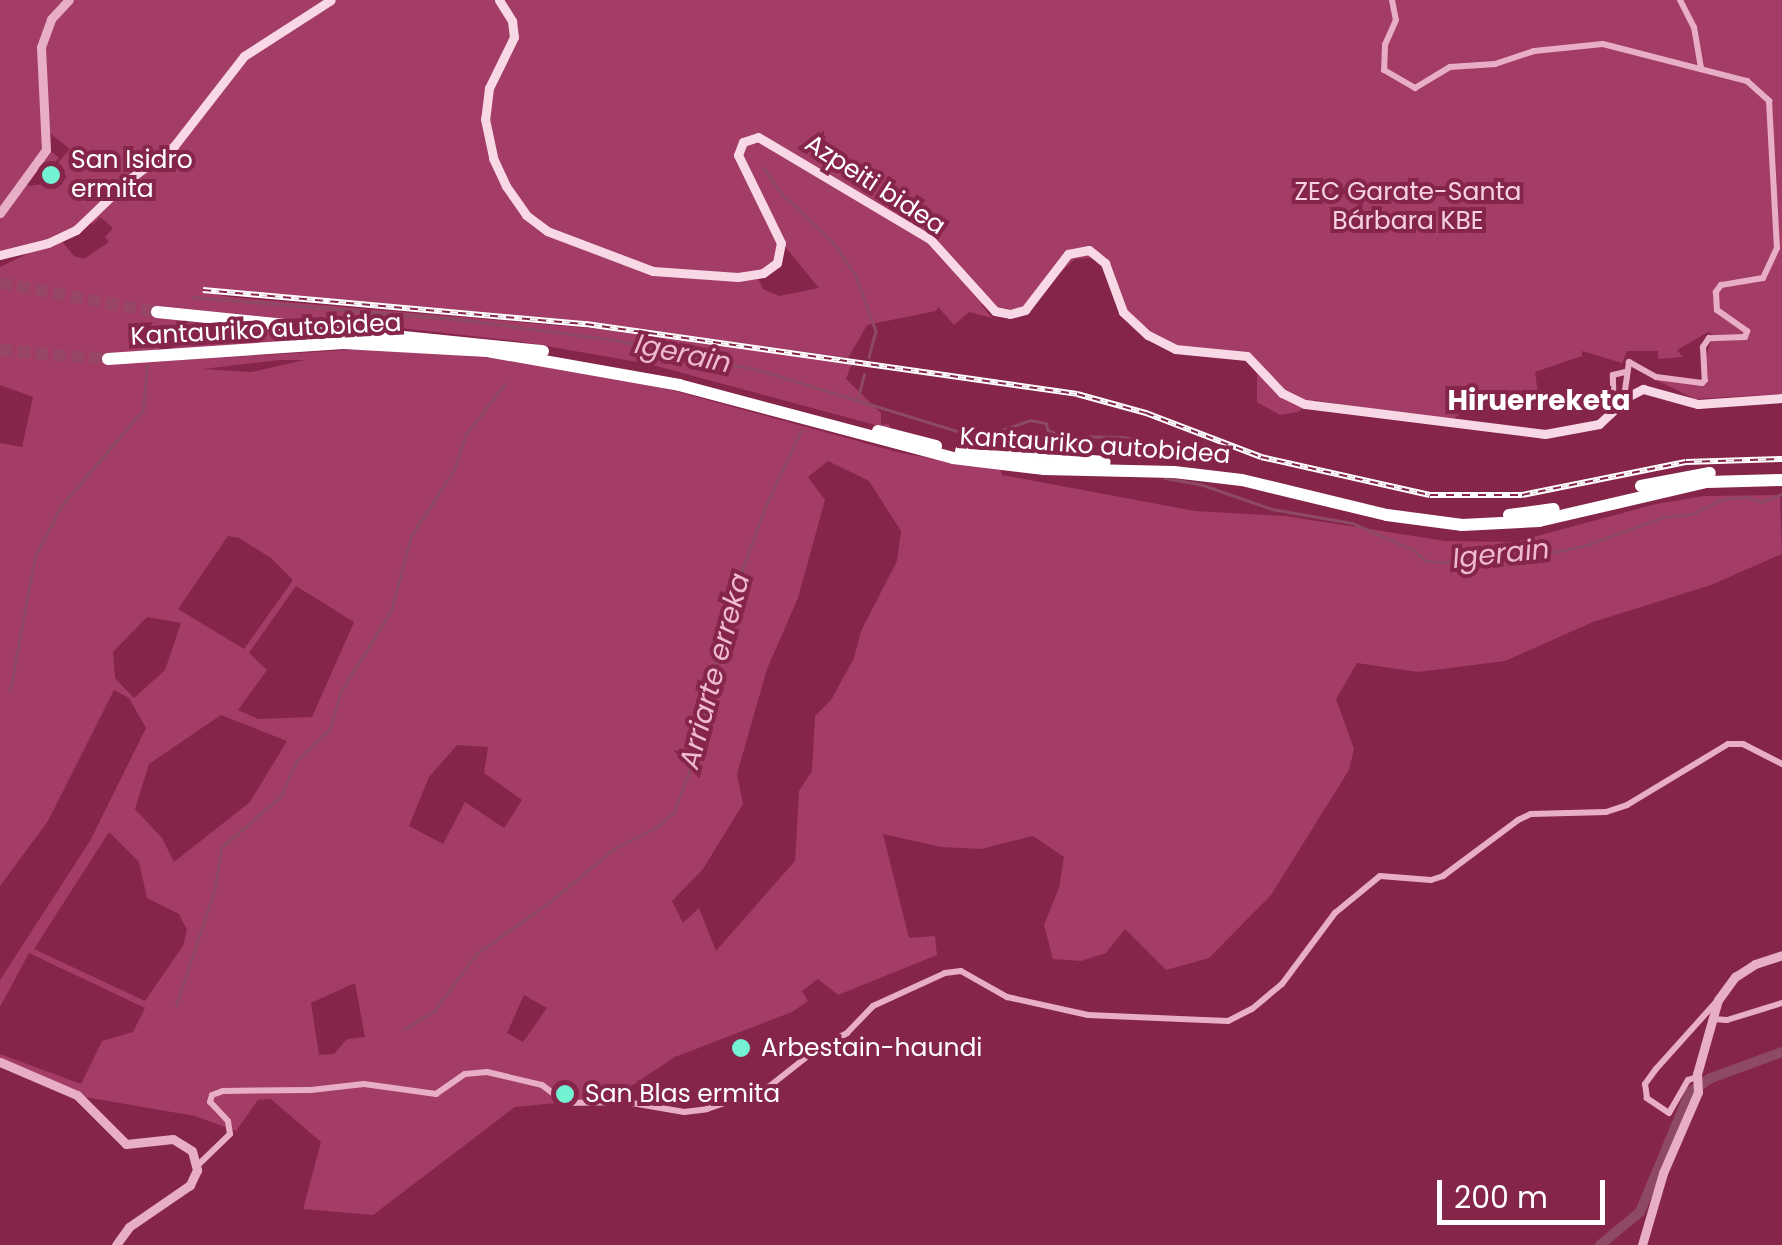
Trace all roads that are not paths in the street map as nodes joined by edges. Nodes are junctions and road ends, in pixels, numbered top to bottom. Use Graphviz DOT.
graph roads {
  1 [pos="70,0"];
  2 [pos="331,0"];
  3 [pos="499,0"];
  4 [pos="1392,0"];
  5 [pos="1680,0"];
  6 [pos="1701,68"];
  7 [pos="0,213"];
  8 [pos="30,250"];
  9 [pos="0,255"];
  10 [pos="0,264"];
  11 [pos="157,312"];
  12 [pos="108,359"];
  13 [pos="1625,372"];
  14 [pos="1626,382"];
  15 [pos="1640,390"];
  16 [pos="1782,398"];
  17 [pos="1624,400"];
  18 [pos="1614,412"];
  19 [pos="1782,472"];
  20 [pos="1782,480"];
  21 [pos="1782,764"];
  22 [pos="1782,955"];
  23 [pos="1718,1000"];
  24 [pos="1782,1003"];
  25 [pos="1713,1020"];
  26 [pos="0,1062"];
  27 [pos="1697,1083"];
  28 [pos="197,1166"];
  29 [pos="116,1245"];
  30 [pos="1642,1245"];
  1 -- 7 [label="street"];
  2 -- 8 [label="main road"];
  3 -- 18 [label="main road, Azpeiti bidea"];
  4 -- 6 [label="street"];
  5 -- 6 [label="street"];
  6 -- 13 [label="street"];
  8 -- 9 [label="main road"];
  8 -- 10 [label="main road"];
  11 -- 19 [label="highway, Kantauriko autobidea"];
  12 -- 20 [label="highway, Kantauriko autobidea"];
  13 -- 14 [label="street"];
  13 -- 18 [label="street"];
  14 -- 15 [label="street"];
  14 -- 17 [label="street"];
  15 -- 16 [label="main road"];
  15 -- 17 [label="main road, Azpeiti bidea"];
  17 -- 18 [label="main road, Azpeiti bidea"];
  21 -- 28 [label="street"];
  22 -- 23 [label="street"];
  23 -- 25 [label="street"];
  23 -- 27 [label="street"];
  24 -- 25 [label="street"];
  25 -- 27 [label="street"];
  26 -- 28 [label="street"];
  27 -- 30 [label="street"];
  28 -- 29 [label="street"];
}
